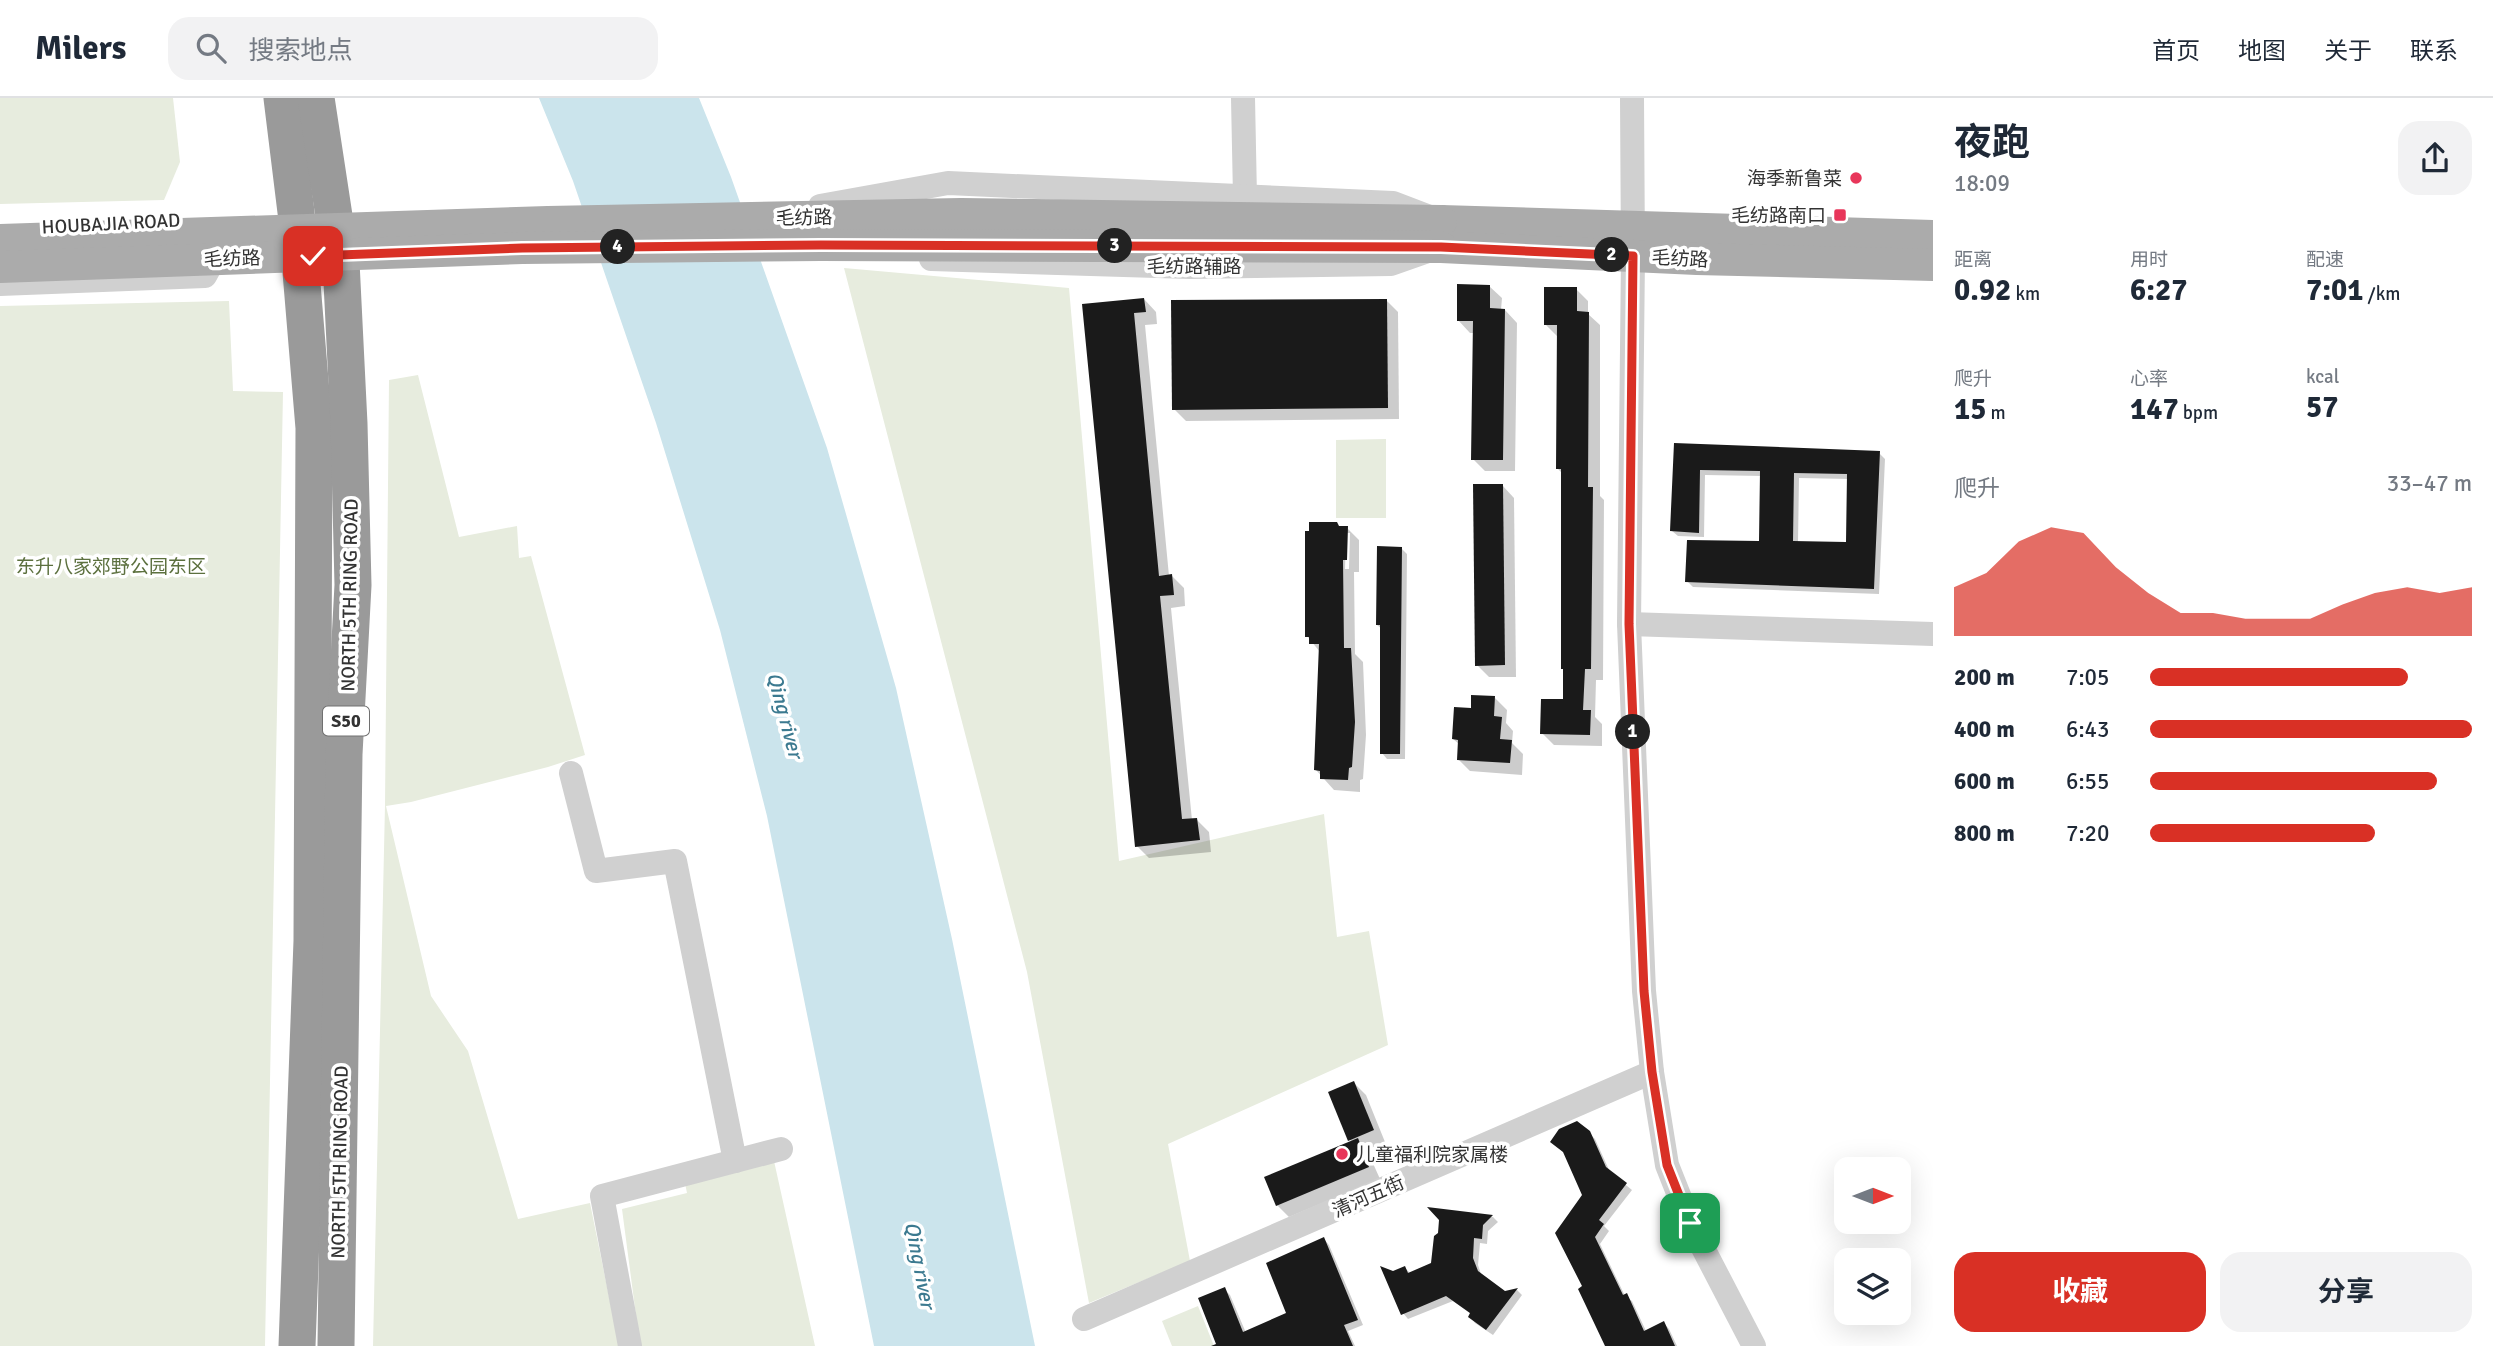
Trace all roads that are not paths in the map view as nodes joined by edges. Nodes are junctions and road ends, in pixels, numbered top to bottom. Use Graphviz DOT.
graph roads {
  1 [pos="282,98"];
  2 [pos="316,98"];
  3 [pos="1243,98"];
  4 [pos="1632,98"];
  5 [pos="1245,197"];
  6 [pos="803,209"];
  7 [pos="0,227"];
  8 [pos="1441,234"];
  9 [pos="1933,236"];
  10 [pos="538,237"];
  11 [pos="0,240"];
  12 [pos="1632,242"];
  13 [pos="1933,265"];
  14 [pos="0,267"];
  15 [pos="0,284"];
  16 [pos="1629,624"];
  17 [pos="1933,634"];
  18 [pos="571,774"];
  19 [pos="1652,1072"];
  20 [pos="781,1149"];
  21 [pos="735,1161"];
  22 [pos="1084,1320"];
  23 [pos="297,1346"];
  24 [pos="336,1346"];
  25 [pos="630,1346"];
  26 [pos="1755,1346"];
  1 -- 23 [label="highway, NORTH 5TH RING ROAD / S50"];
  2 -- 24 [label="highway, NORTH 5TH RING ROAD / S50"];
  3 -- 5 [label="street"];
  4 -- 12 [label="street"];
  5 -- 6 [label="street"];
  5 -- 8 [label="street"];
  7 -- 15 [label="street, HOUBAJIA ROAD"];
  8 -- 10 [label="street, 毛纺路辅路"];
  8 -- 11 [label="main road, 毛纺路, bridge"];
  8 -- 12 [label="main road"];
  8 -- 14 [label="main road, 毛纺路, bridge"];
  9 -- 12 [label="main road"];
  12 -- 13 [label="main road, 毛纺路"];
  12 -- 16 [label="street"];
  16 -- 17 [label="street"];
  16 -- 19 [label="street"];
  18 -- 21 [label="street"];
  19 -- 22 [label="street, 清河五街"];
  19 -- 26 [label="street"];
  20 -- 21 [label="street"];
  21 -- 25 [label="street"];
}
